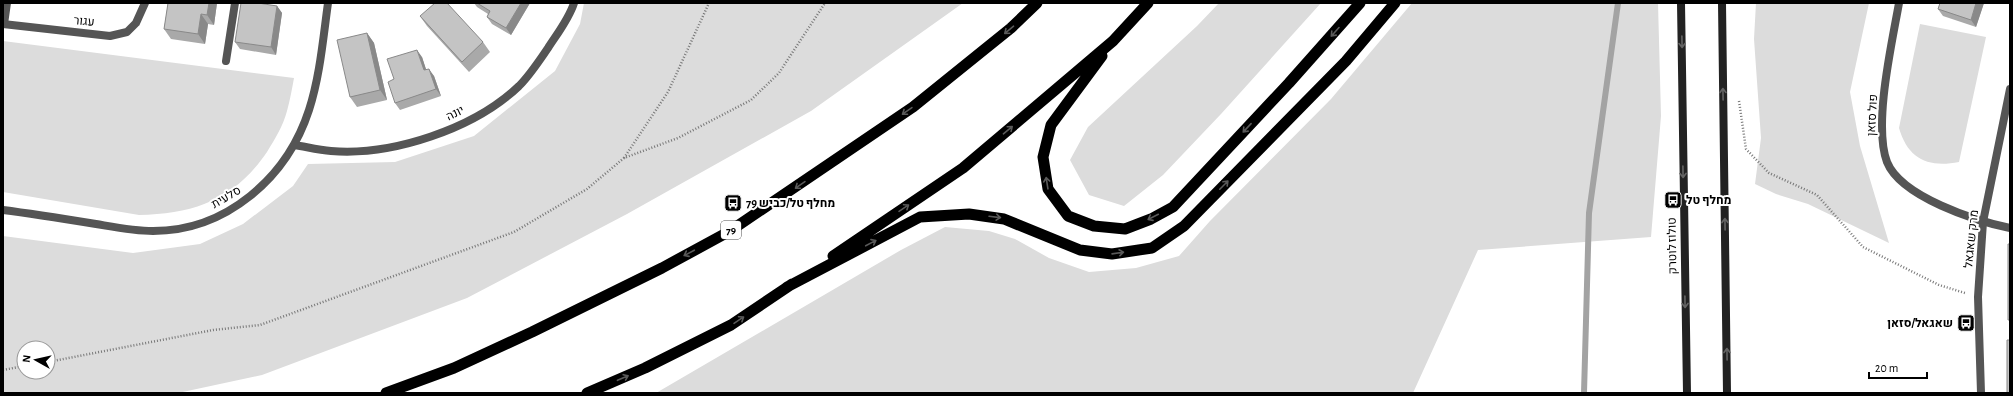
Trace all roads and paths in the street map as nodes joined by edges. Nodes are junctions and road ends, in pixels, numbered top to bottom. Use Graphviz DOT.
graph roads {
  1 [pos="7,3"];
  2 [pos="145,3"];
  3 [pos="235,3"];
  4 [pos="328,3"];
  5 [pos="574,3"];
  6 [pos="709,3"];
  7 [pos="825,3"];
  8 [pos="1037,3"];
  9 [pos="1148,3"];
  10 [pos="1360,3"];
  11 [pos="1395,3"];
  12 [pos="1681,3"];
  13 [pos="1722,3"];
  14 [pos="1899,3"];
  15 [pos="4,24"];
  16 [pos="1113,41"];
  17 [pos="226,61"];
  18 [pos="2010,89"];
  19 [pos="1738,97"];
  20 [pos="295,145"];
  21 [pos="624,158"];
  22 [pos="3,210"];
  23 [pos="1983,222"];
  24 [pos="2010,228"];
  25 [pos="787,287"];
  26 [pos="1978,297"];
  27 [pos="56,360"];
  28 [pos="16,368"];
  29 [pos="3,370"];
  30 [pos="386,393"];
  31 [pos="587,393"];
  32 [pos="1687,393"];
  33 [pos="1728,393"];
  34 [pos="1981,393"];
  1 -- 15 [label="street"];
  2 -- 15 [label="street, עגור"];
  3 -- 17 [label="street"];
  4 -- 20 [label="street, סלעית"];
  5 -- 20 [label="street, יונה"];
  6 -- 21 [label="path"];
  7 -- 21 [label="path"];
  8 -- 30 [label="highway, 79, one-way"];
  9 -- 16 [label="highway"];
  10 -- 16 [label="highway, one-way"];
  25 -- 11 [label="highway, one-way"];
  12 -- 32 [label="main road, טולוז לוטרק, one-way"];
  33 -- 13 [label="main road, one-way"];
  14 -- 23 [label="street, פול סזאן"];
  25 -- 16 [label="highway, one-way"];
  18 -- 23 [label="street, מרק שאגאל"];
  19 -- 26 [label="path"];
  20 -- 22 [label="street, סלעית"];
  21 -- 27 [label="path"];
  23 -- 24 [label="street, פול סזאן"];
  23 -- 26 [label="street, מרק שאגאל"];
  31 -- 25 [label="highway, one-way"];
  26 -- 34 [label="street, מרק שאגאל"];
  28 -- 29 [label="path"];
}
